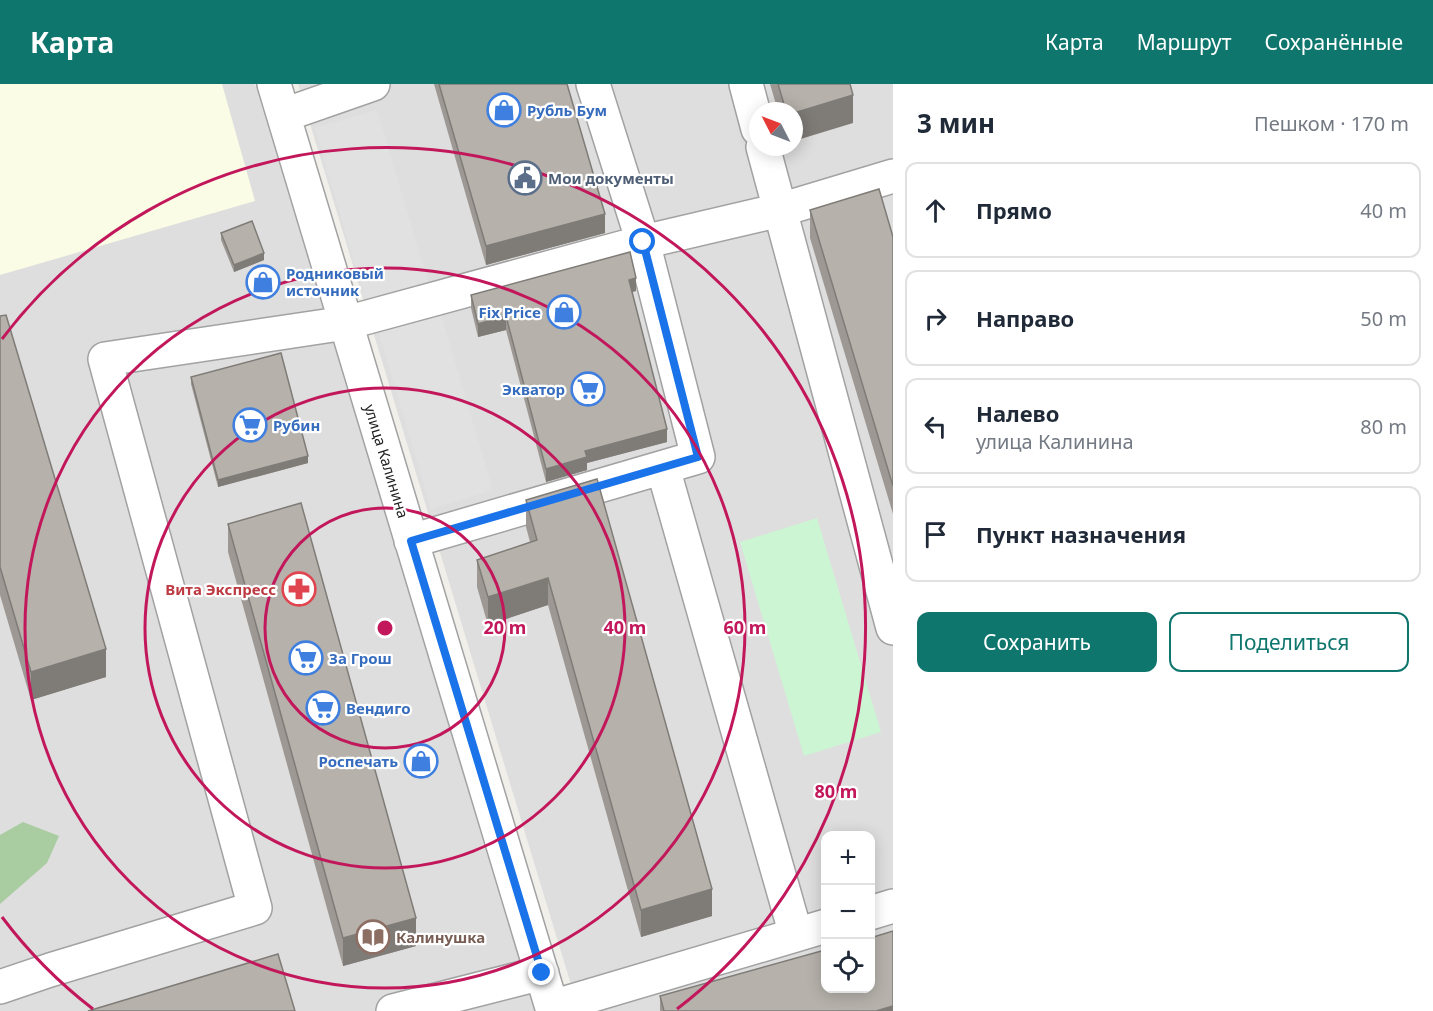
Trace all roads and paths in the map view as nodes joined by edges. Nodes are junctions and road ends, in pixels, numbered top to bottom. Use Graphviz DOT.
graph roads {
  1 [pos="274,84"];
  2 [pos="373,84"];
  3 [pos="593,84"];
  4 [pos="746,84"];
  5 [pos="751,102"];
  6 [pos="284,115"];
  7 [pos="765,156"];
  8 [pos="893,177"];
  9 [pos="780,210"];
  10 [pos="643,242"];
  11 [pos="346,323"];
  12 [pos="663,468"];
  13 [pos="411,541"];
  14 [pos="893,628"];
  15 [pos="893,906"];
  16 [pos="875,911"];
  17 [pos="811,931"];
  18 [pos="542,973"];
  19 [pos="0,987"];
  20 [pos="552,1009"];
  21 [pos="393,1011"];
  1 -- 6 [label="street, улица Калинина"];
  2 -- 6 [label="street"];
  3 -- 10 [label="street"];
  4 -- 5 [label="street"];
  6 -- 11 [label="street, улица Калинина"];
  7 -- 9 [label="street"];
  8 -- 9 [label="street"];
  9 -- 10 [label="street"];
  9 -- 14 [label="street"];
  10 -- 11 [label="street"];
  10 -- 12 [label="street"];
  11 -- 13 [label="street, улица Калинина"];
  11 -- 19 [label="street"];
  12 -- 13 [label="street"];
  12 -- 17 [label="street"];
  13 -- 18 [label="street, улица Калинина"];
  15 -- 16 [label="street"];
  17 -- 20 [label="street"];
  18 -- 20 [label="street, улица Калинина"];
  18 -- 21 [label="street"];
}
